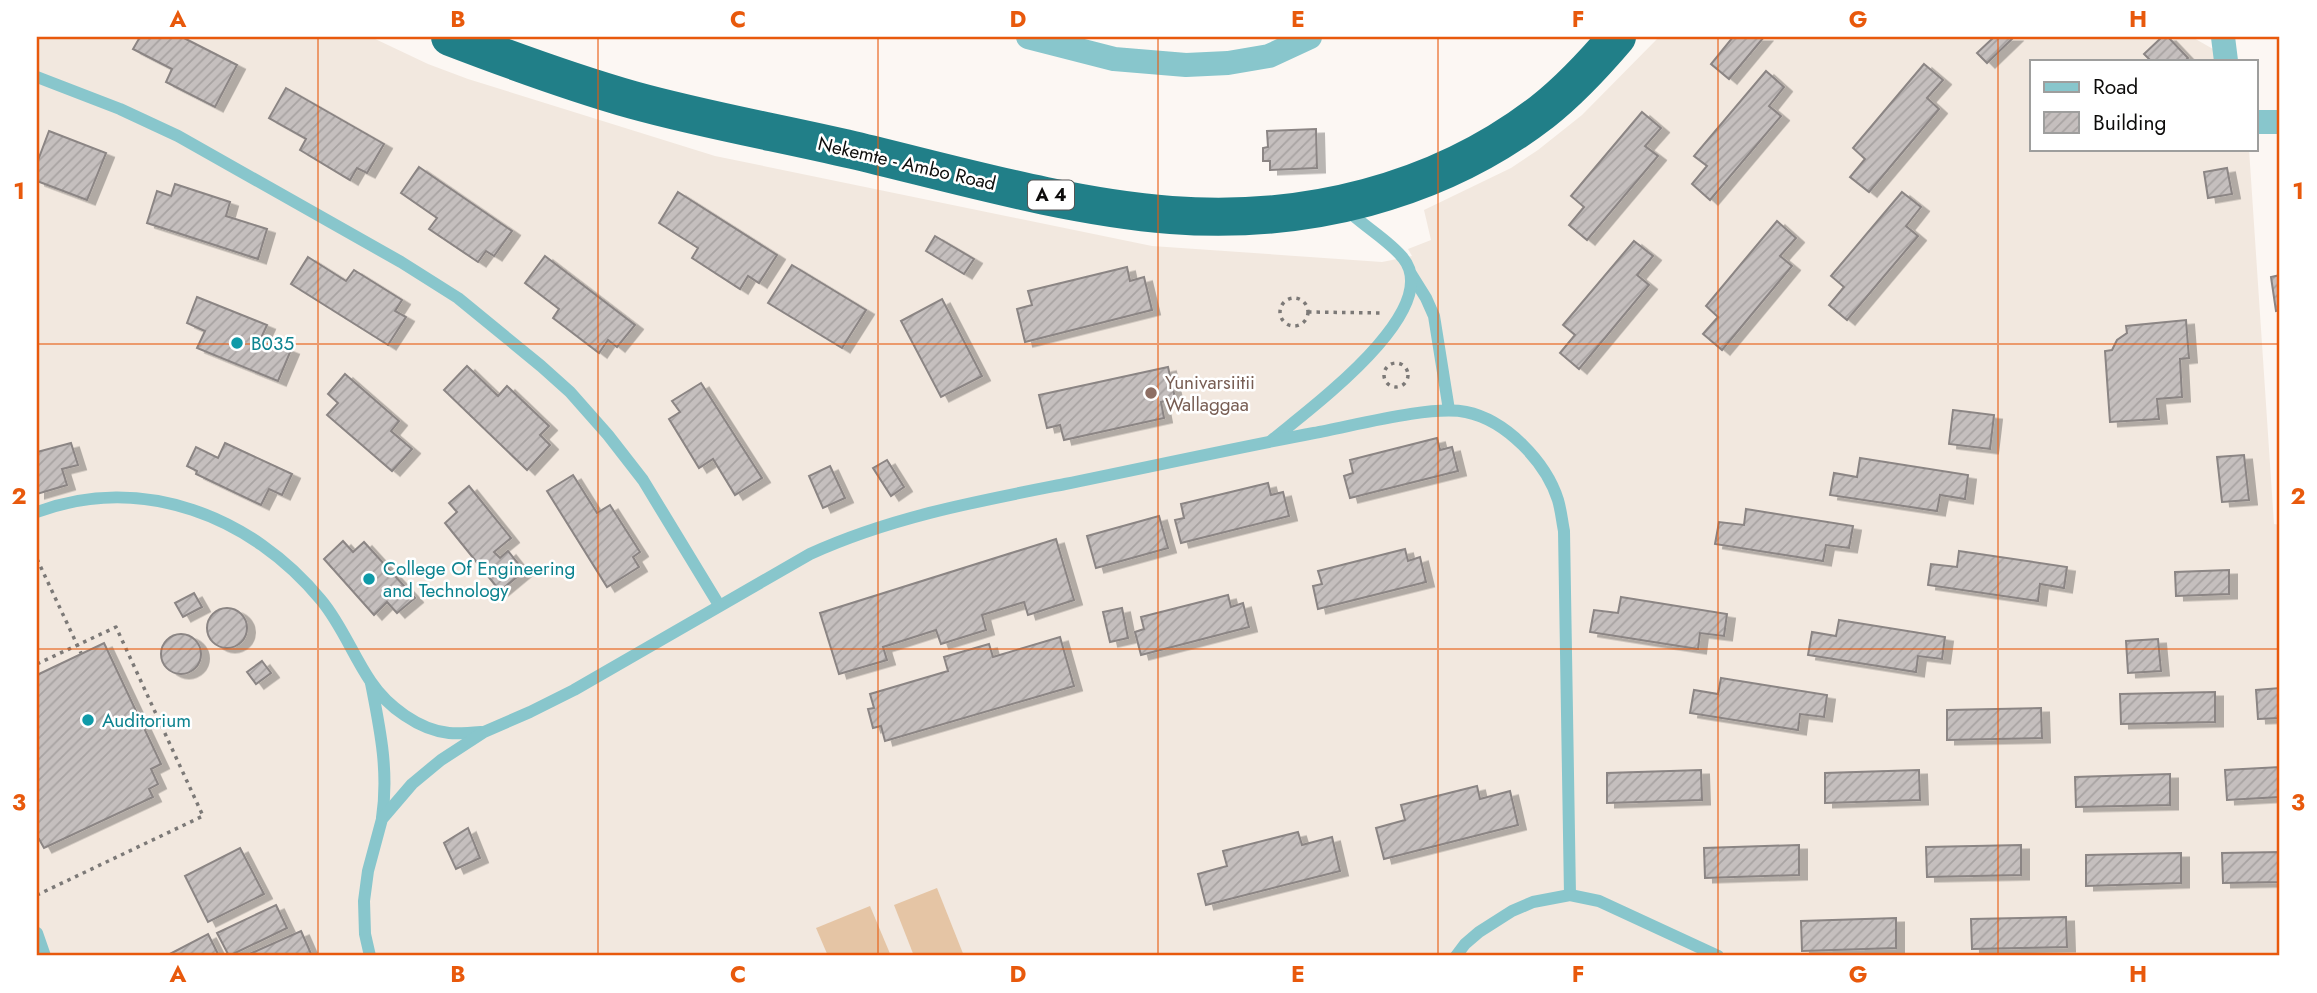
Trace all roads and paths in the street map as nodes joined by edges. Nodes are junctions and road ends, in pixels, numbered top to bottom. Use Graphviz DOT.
graph roads {
  1 [pos="450,37"];
  2 [pos="1028,37"];
  3 [pos="1310,37"];
  4 [pos="1617,37"];
  5 [pos="2223,37"];
  6 [pos="2226,60"];
  7 [pos="37,78"];
  8 [pos="2258,122"];
  9 [pos="2280,122"];
  10 [pos="1340,204"];
  11 [pos="1409,271"];
  12 [pos="1308,312"];
  13 [pos="1401,313"];
  14 [pos="1408,379"];
  15 [pos="1449,410"];
  16 [pos="1270,441"];
  17 [pos="37,512"];
  18 [pos="37,559"];
  19 [pos="719,605"];
  20 [pos="77,645"];
  21 [pos="81,653"];
  22 [pos="37,664"];
  23 [pos="371,683"];
  24 [pos="484,732"];
  25 [pos="382,819"];
  26 [pos="37,895"];
  27 [pos="1570,895"];
  28 [pos="37,933"];
  29 [pos="46,956"];
  30 [pos="370,956"];
  31 [pos="1456,956"];
  32 [pos="1718,956"];
  1 -- 10 [label="highway, Nekemte - Ambo Road / A 4"];
  2 -- 3 [label="street"];
  4 -- 10 [label="highway, Nekemte - Ambo Road / A 4"];
  5 -- 6 [label="street"];
  7 -- 19 [label="lane"];
  8 -- 9 [label="street"];
  10 -- 11 [label="lane"];
  11 -- 13 [label="lane"];
  11 -- 15 [label="lane"];
  12 -- 12 [label="path"];
  12 -- 13 [label="path"];
  13 -- 16 [label="lane"];
  14 -- 14 [label="path"];
  15 -- 16 [label="lane"];
  15 -- 27 [label="lane"];
  16 -- 19 [label="lane"];
  17 -- 23 [label="lane"];
  18 -- 20 [label="path"];
  19 -- 24 [label="lane"];
  20 -- 21 [label="path"];
  20 -- 22 [label="path"];
  20 -- 26 [label="path"];
  23 -- 24 [label="lane"];
  23 -- 25 [label="lane"];
  24 -- 25 [label="lane"];
  25 -- 30 [label="lane"];
  27 -- 31 [label="lane"];
  27 -- 32 [label="lane"];
  28 -- 29 [label="lane"];
}
